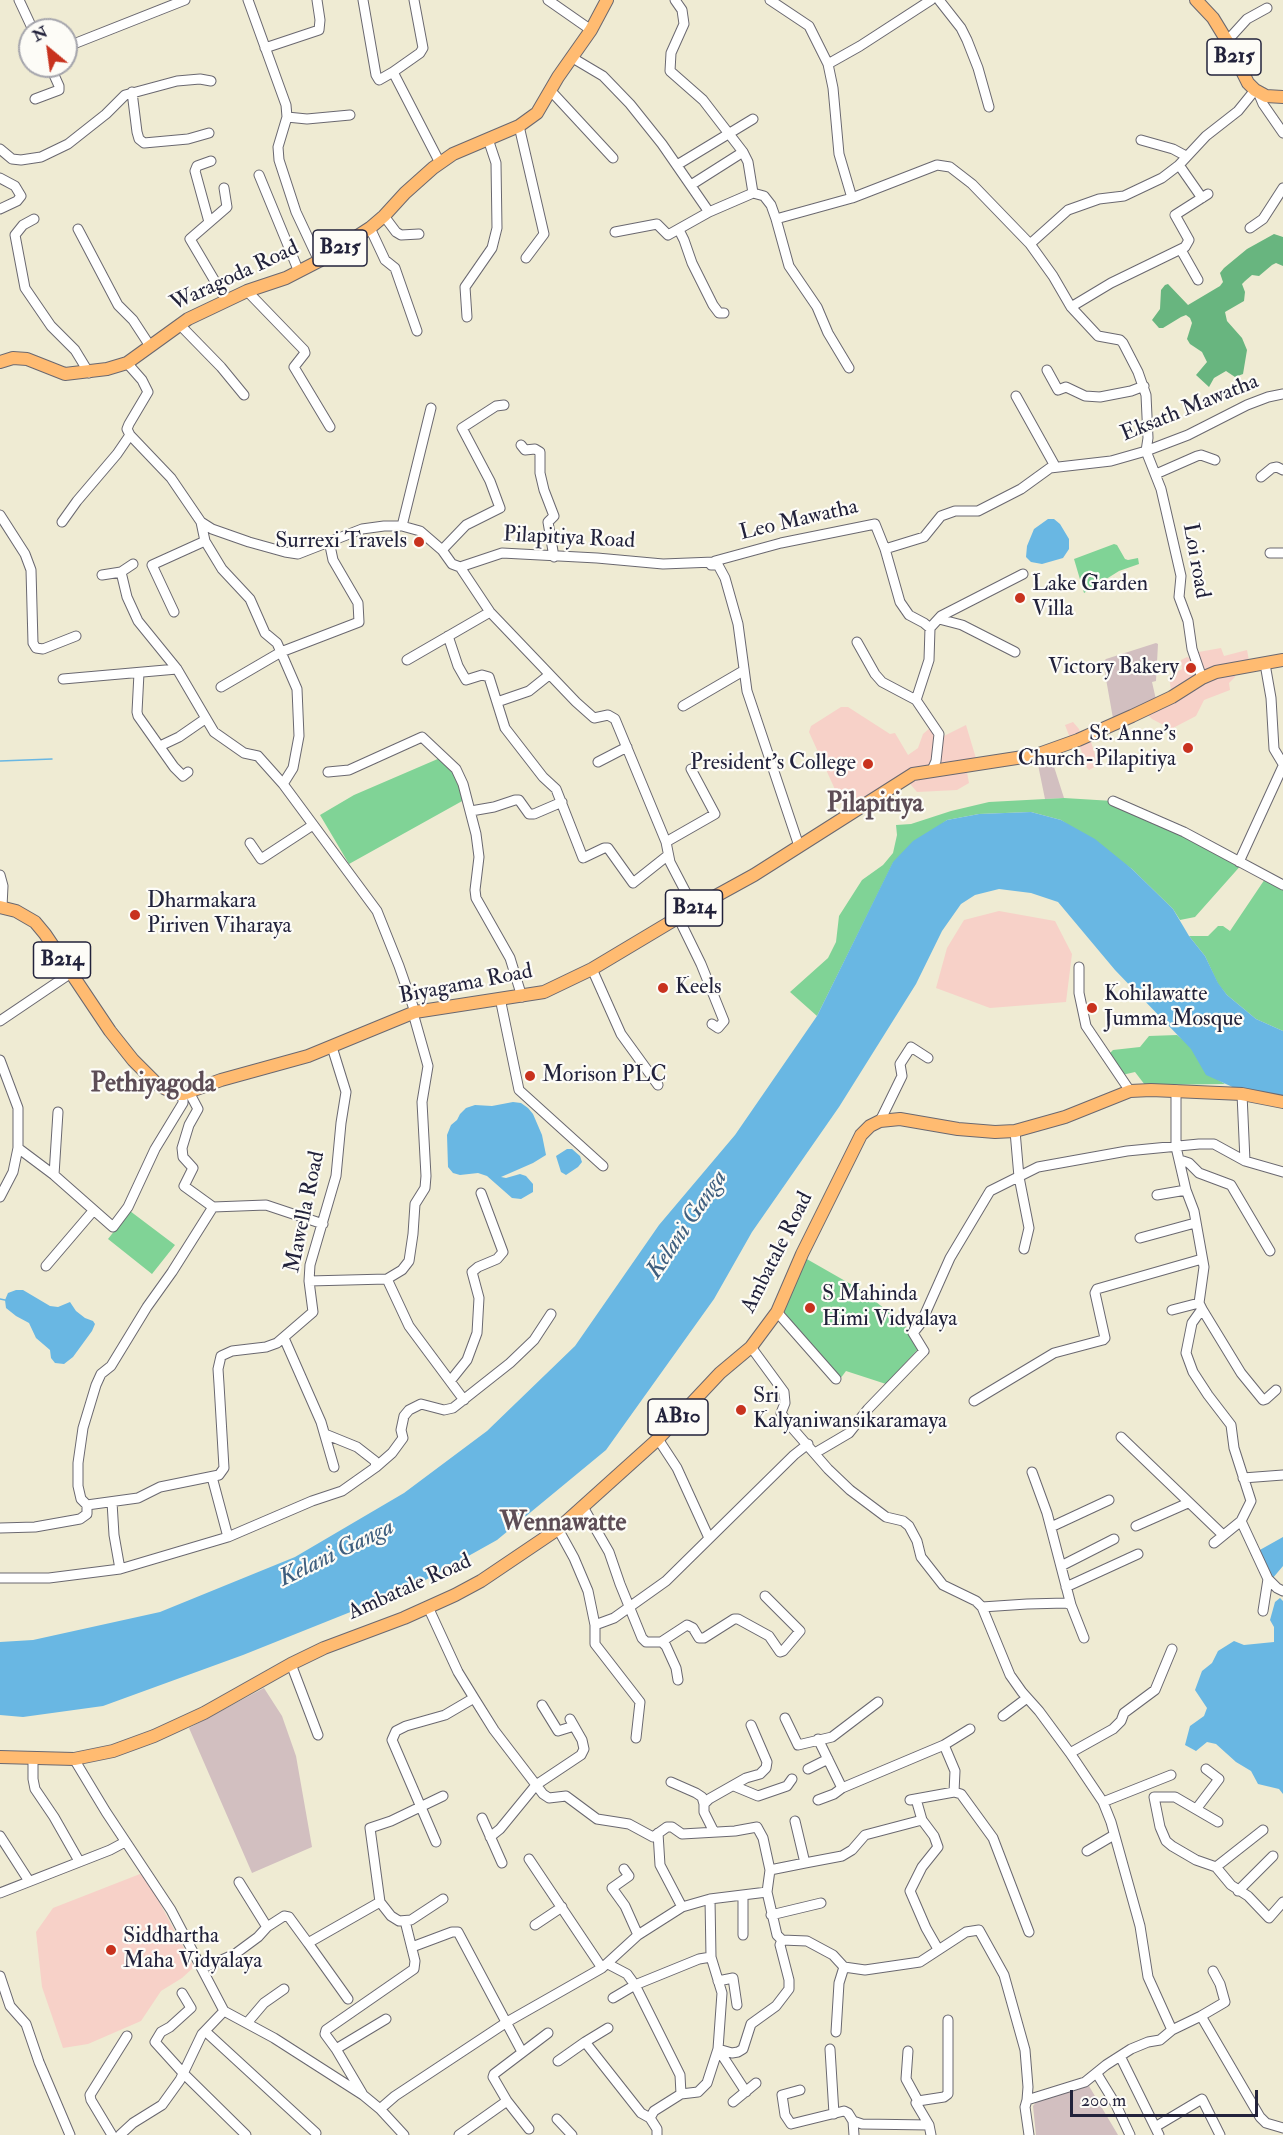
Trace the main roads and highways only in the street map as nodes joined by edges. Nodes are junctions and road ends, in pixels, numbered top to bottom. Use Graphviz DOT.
graph roads {
  1 [pos="607,0"];
  2 [pos="1196,0"];
  3 [pos="1283,97"];
  4 [pos="0,362"];
  5 [pos="1283,660"];
  6 [pos="1,907"];
  7 [pos="1283,1102"];
  8 [pos="0,1757"];
  1 -- 4 [label="main road, Waragoda Road / B215"];
  2 -- 3 [label="main road, B215"];
  5 -- 6 [label="main road, Biyagama Road / B214"];
  7 -- 8 [label="main road, Ambatale Road / AB10"];
}
